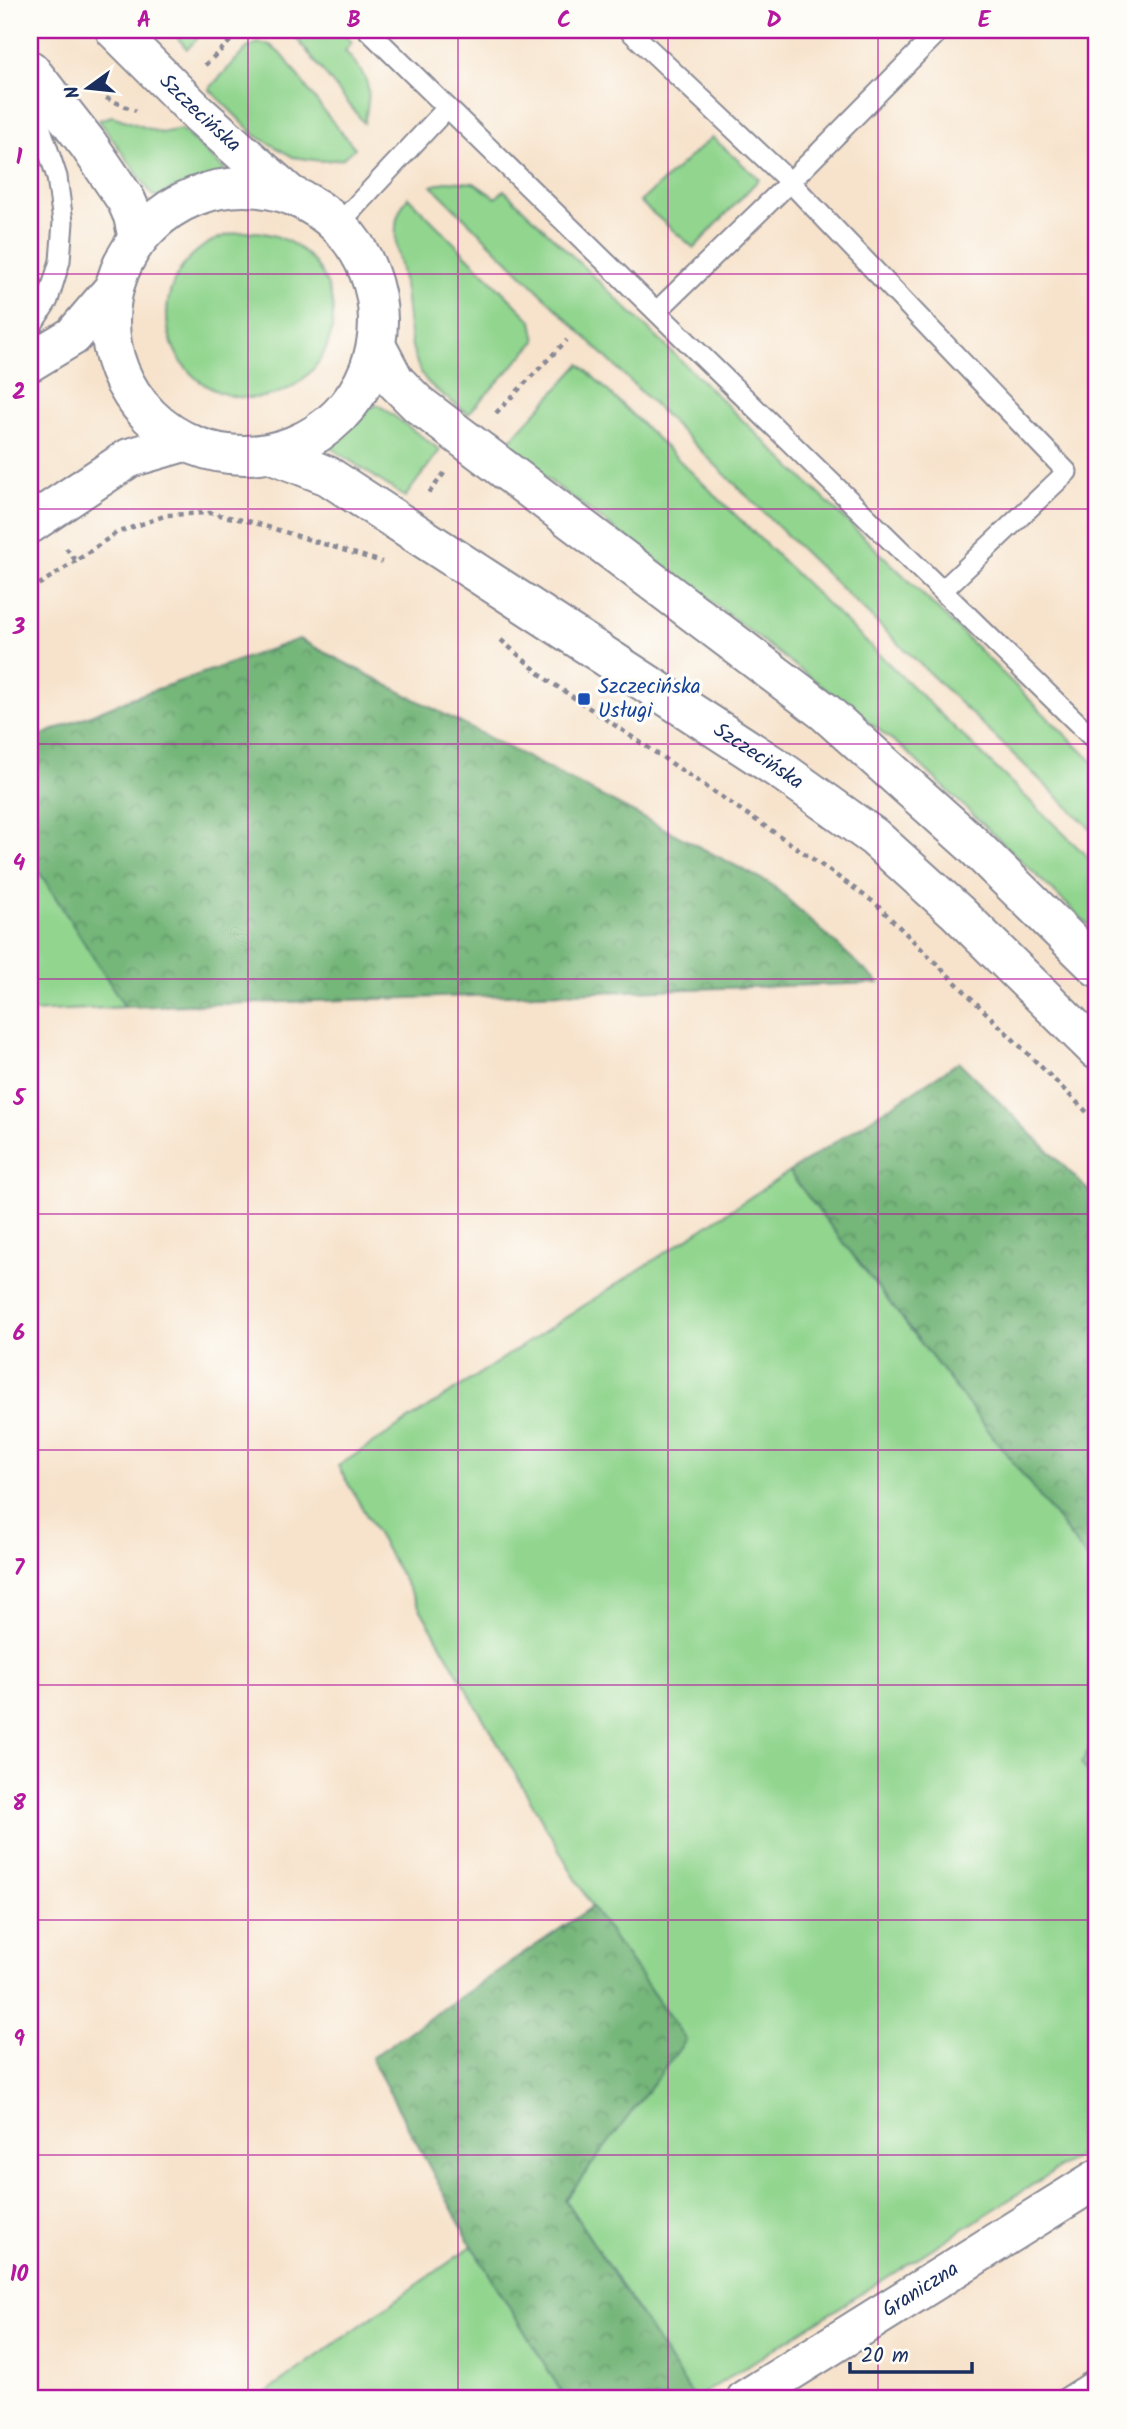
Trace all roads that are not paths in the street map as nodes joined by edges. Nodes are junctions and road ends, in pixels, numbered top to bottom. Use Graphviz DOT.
graph roads {
  1 [pos="115,30"];
  2 [pos="368,30"];
  3 [pos="629,30"];
  4 [pos="940,30"];
  5 [pos="30,70"];
  6 [pos="30,96"];
  7 [pos="447,108"];
  8 [pos="790,183"];
  9 [pos="289,194"];
  10 [pos="338,225"];
  11 [pos="138,239"];
  12 [pos="114,288"];
  13 [pos="657,311"];
  14 [pos="30,328"];
  15 [pos="376,345"];
  16 [pos="30,362"];
  17 [pos="184,443"];
  18 [pos="270,453"];
  19 [pos="30,524"];
  20 [pos="943,590"];
  21 [pos="1097,742"];
  22 [pos="1097,967"];
  23 [pos="1097,1050"];
  24 [pos="1097,2179"];
  25 [pos="1097,2378"];
  26 [pos="762,2395"];
  27 [pos="1064,2399"];
  1 -- 9 [label="main road, Szczecińska"];
  2 -- 7 [label="lane"];
  3 -- 8 [label="lane"];
  4 -- 8 [label="lane"];
  5 -- 11 [label="main road"];
  6 -- 14 [label="lane"];
  7 -- 10 [label="lane"];
  7 -- 13 [label="lane"];
  8 -- 13 [label="lane"];
  8 -- 20 [label="lane"];
  9 -- 10 [label="main road"];
  9 -- 11 [label="main road"];
  10 -- 15 [label="main road"];
  11 -- 12 [label="main road"];
  12 -- 16 [label="main road"];
  12 -- 17 [label="main road"];
  13 -- 20 [label="lane"];
  15 -- 18 [label="main road"];
  15 -- 22 [label="main road"];
  17 -- 18 [label="main road"];
  17 -- 19 [label="main road"];
  18 -- 23 [label="main road, Szczecińska"];
  20 -- 21 [label="lane"];
  24 -- 26 [label="main road, Graniczna"];
  25 -- 27 [label="lane"];
}
